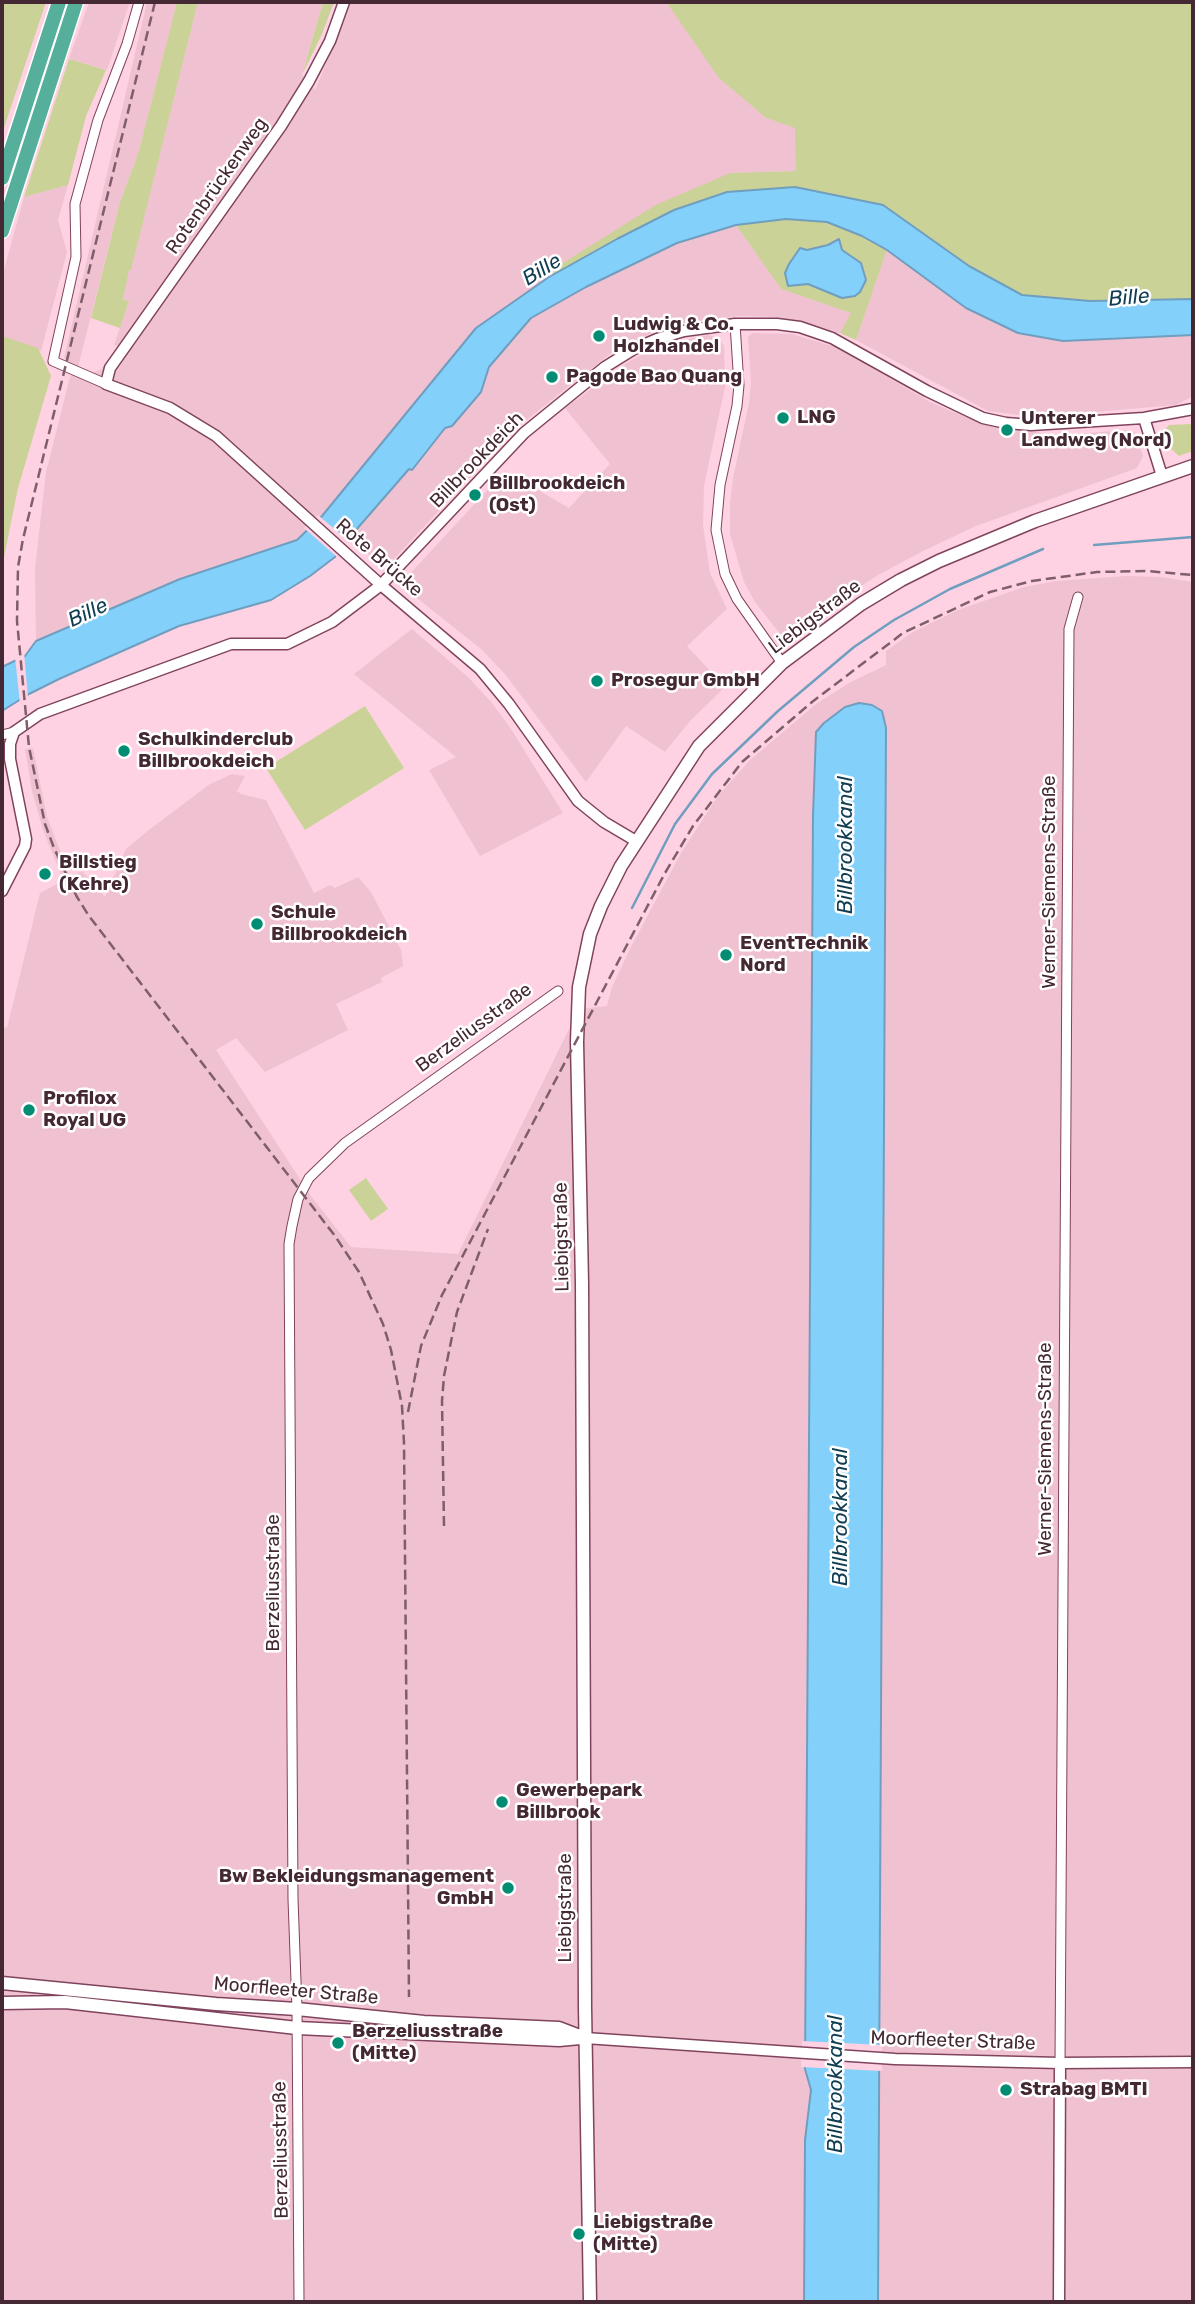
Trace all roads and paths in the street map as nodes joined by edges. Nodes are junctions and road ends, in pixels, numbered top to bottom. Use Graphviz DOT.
graph roads {
  1 [pos="59,2"];
  2 [pos="76,2"];
  3 [pos="139,2"];
  4 [pos="344,2"];
  5 [pos="2,178"];
  6 [pos="2,231"];
  7 [pos="734,324"];
  8 [pos="106,384"];
  9 [pos="1193,409"];
  10 [pos="1144,418"];
  11 [pos="1193,467"];
  12 [pos="1162,476"];
  13 [pos="381,585"];
  14 [pos="1078,597"];
  15 [pos="782,663"];
  16 [pos="14,732"];
  17 [pos="2,735"];
  18 [pos="636,841"];
  19 [pos="2,891"];
  20 [pos="558,991"];
  21 [pos="2,1983"];
  22 [pos="2,2003"];
  23 [pos="297,2009"];
  24 [pos="297,2028"];
  25 [pos="585,2038"];
  26 [pos="1193,2062"];
  27 [pos="1060,2063"];
  28 [pos="299,2302"];
  29 [pos="590,2302"];
  30 [pos="1059,2302"];
  1 -- 5 [label="highway"];
  2 -- 6 [label="highway"];
  3 -- 8 [label="street, Rote Brücke"];
  4 -- 8 [label="street, Rotenbrückenweg"];
  7 -- 10 [label="street, Billbrookdeich"];
  7 -- 13 [label="street, Billbrookdeich"];
  7 -- 15 [label="street"];
  8 -- 13 [label="street, Rote Brücke"];
  9 -- 10 [label="street, Billbrookdeich"];
  10 -- 12 [label="street"];
  11 -- 12 [label="main road, Liebigstraße"];
  12 -- 15 [label="main road, Liebigstraße"];
  13 -- 16 [label="street, Billbrookdeich"];
  13 -- 18 [label="street, Rote Brücke"];
  14 -- 27 [label="street, Werner-Siemens-Straße"];
  15 -- 18 [label="main road, Liebigstraße"];
  16 -- 17 [label="street"];
  16 -- 19 [label="street"];
  18 -- 25 [label="main road, Liebigstraße"];
  20 -- 23 [label="street, Berzeliusstraße"];
  21 -- 23 [label="main road, Moorfleeter Straße"];
  22 -- 24 [label="main road, Moorfleeter Straße"];
  23 -- 24 [label="street, Berzeliusstraße"];
  23 -- 25 [label="main road, Moorfleeter Straße"];
  24 -- 25 [label="main road, Moorfleeter Straße"];
  24 -- 28 [label="street, Berzeliusstraße"];
  25 -- 27 [label="street, Moorfleeter Straße"];
  25 -- 29 [label="main road, Liebigstraße"];
  26 -- 27 [label="street, Moorfleeter Straße"];
  27 -- 30 [label="street, Werner-Siemens-Straße"];
}
